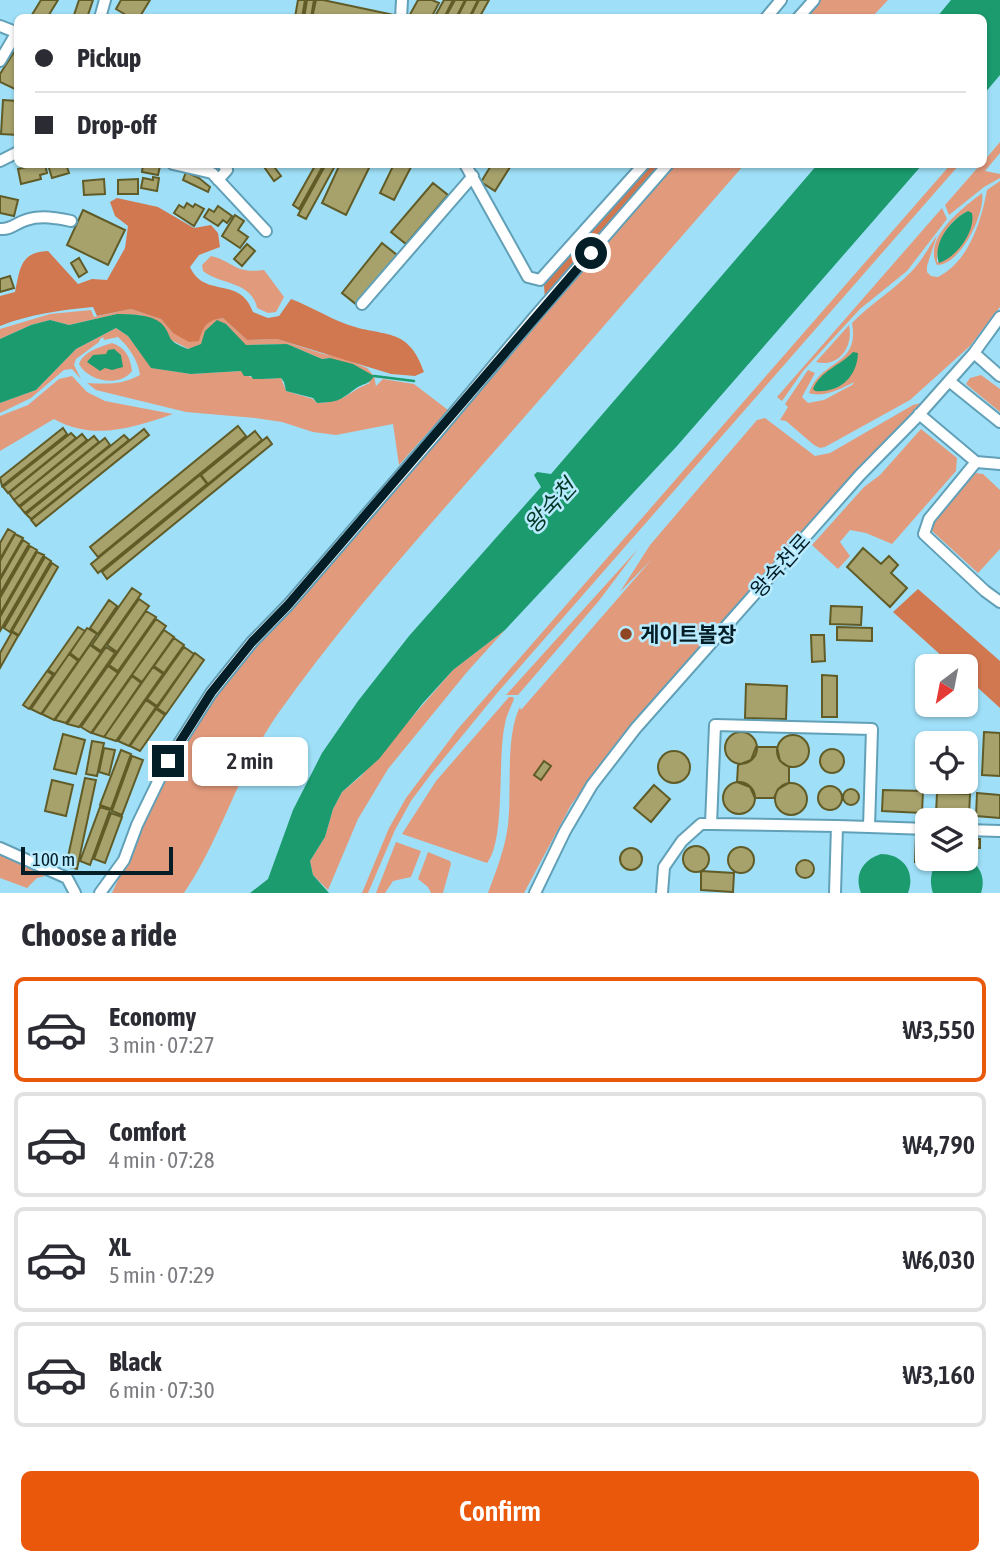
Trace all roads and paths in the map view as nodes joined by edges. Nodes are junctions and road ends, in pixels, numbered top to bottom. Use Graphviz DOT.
graph roads {
  1 [pos="781,0"];
  2 [pos="814,0"];
  3 [pos="769,14"];
  4 [pos="802,14"];
  5 [pos="14,37"];
  6 [pos="0,61"];
  7 [pos="190,168"];
  8 [pos="226,168"];
  9 [pos="468,168"];
  10 [pos="640,168"];
  11 [pos="665,168"];
  12 [pos="473,176"];
  13 [pos="218,180"];
  14 [pos="71,221"];
  15 [pos="0,229"];
  16 [pos="266,231"];
  17 [pos="362,304"];
  18 [pos="999,319"];
  19 [pos="974,353"];
  20 [pos="1000,376"];
  21 [pos="950,381"];
  22 [pos="919,414"];
  23 [pos="1000,422"];
  24 [pos="976,462"];
  25 [pos="1000,464"];
  26 [pos="1000,602"];
  27 [pos="711,824"];
  28 [pos="837,826"];
  29 [pos="869,827"];
  30 [pos="915,829"];
  31 [pos="978,830"];
  32 [pos="1000,831"];
  33 [pos="0,848"];
  34 [pos="75,893"];
  35 [pos="100,893"];
  36 [pos="535,893"];
  37 [pos="662,893"];
  38 [pos="835,893"];
  1 -- 3 [label="street"];
  2 -- 4 [label="street"];
  5 -- 6 [label="street"];
  7 -- 13 [label="street"];
  8 -- 13 [label="street"];
  9 -- 12 [label="street"];
  10 -- 12 [label="street"];
  11 -- 35 [label="street"];
  12 -- 17 [label="street"];
  13 -- 16 [label="street"];
  14 -- 15 [label="street"];
  18 -- 19 [label="street, 왕숙천로"];
  19 -- 20 [label="street"];
  19 -- 21 [label="street, 왕숙천로"];
  21 -- 22 [label="street, 왕숙천로"];
  21 -- 23 [label="street"];
  22 -- 24 [label="street"];
  22 -- 36 [label="street, 왕숙천로"];
  24 -- 25 [label="street"];
  24 -- 26 [label="street"];
  27 -- 28 [label="street"];
  27 -- 29 [label="street"];
  27 -- 37 [label="street"];
  28 -- 29 [label="street"];
  28 -- 38 [label="street"];
  29 -- 30 [label="street"];
  31 -- 32 [label="street"];
  33 -- 34 [label="street"];
}
